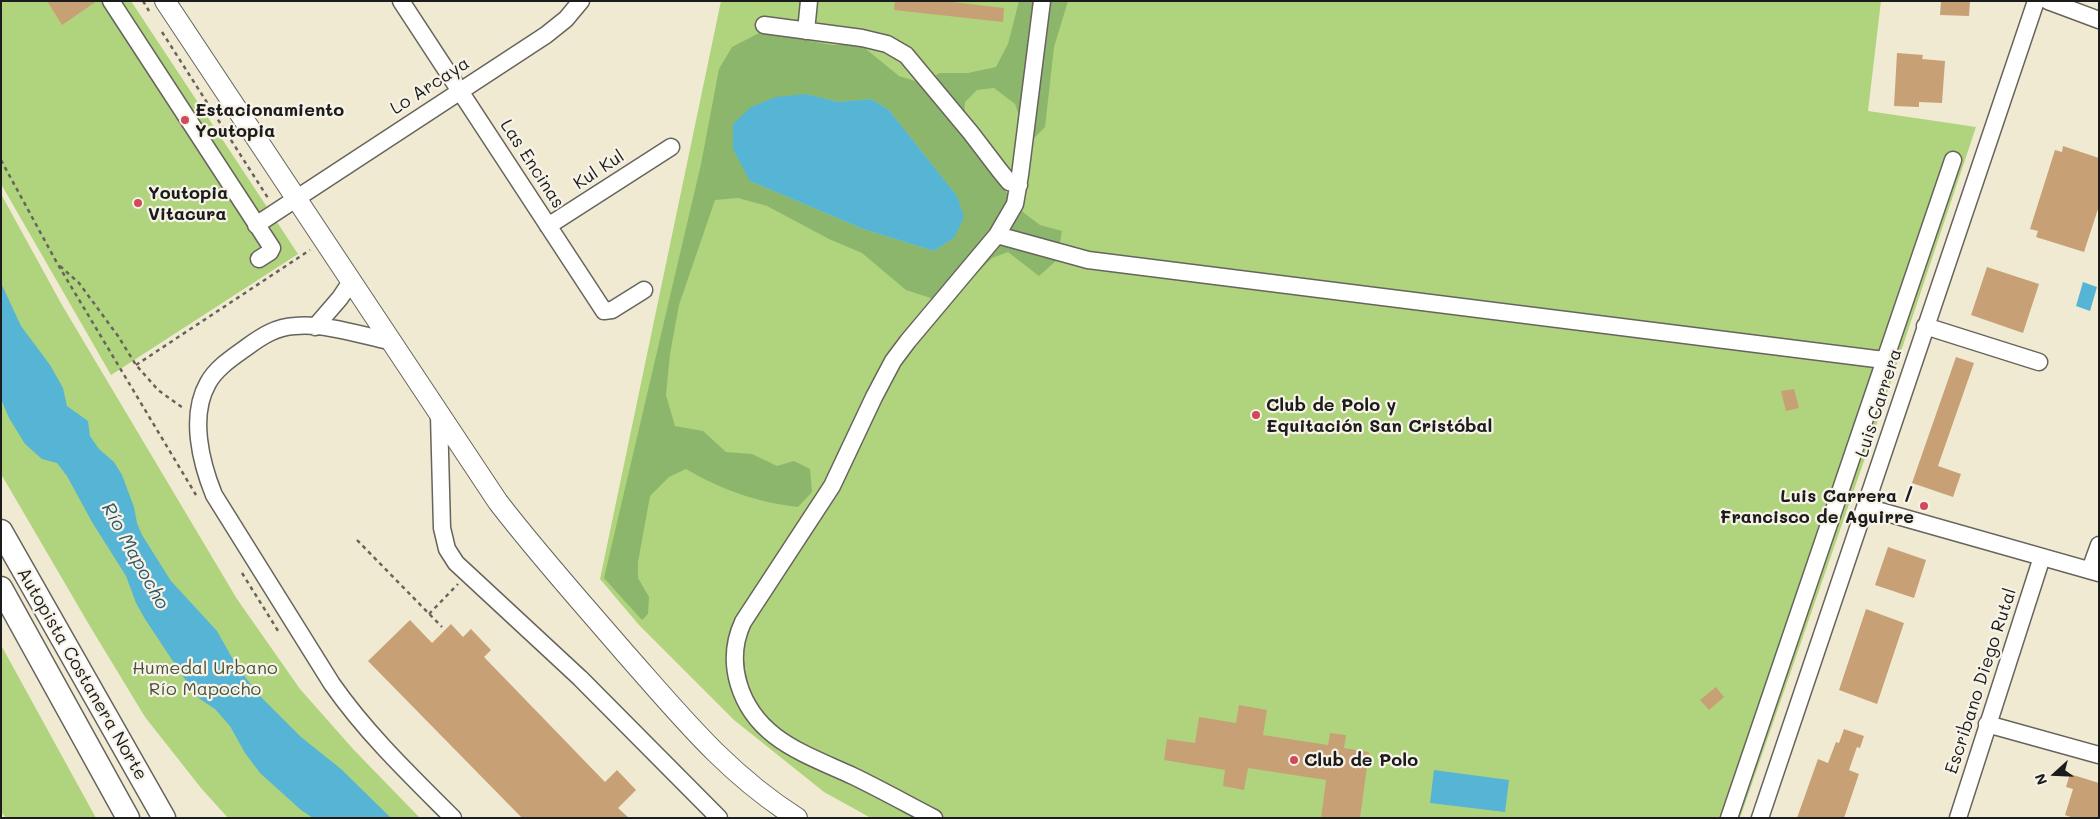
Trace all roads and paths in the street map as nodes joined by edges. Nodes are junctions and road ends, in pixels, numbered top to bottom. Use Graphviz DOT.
graph roads {
  1 [pos="111,1"];
  2 [pos="143,1"];
  3 [pos="165,1"];
  4 [pos="401,1"];
  5 [pos="581,1"];
  6 [pos="809,1"];
  7 [pos="1042,1"];
  8 [pos="2036,1"];
  9 [pos="2048,1"];
  10 [pos="154,18"];
  11 [pos="2099,20"];
  12 [pos="764,25"];
  13 [pos="159,26"];
  14 [pos="806,30"];
  15 [pos="460,90"];
  16 [pos="670,147"];
  17 [pos="1953,160"];
  18 [pos="1018,185"];
  19 [pos="295,199"];
  20 [pos="276,211"];
  21 [pos="256,225"];
  22 [pos="548,226"];
  23 [pos="997,235"];
  24 [pos="323,242"];
  25 [pos="259,259"];
  26 [pos="57,263"];
  27 [pos="350,283"];
  28 [pos="644,290"];
  29 [pos="1925,326"];
  30 [pos="315,327"];
  31 [pos="389,341"];
  32 [pos="1884,360"];
  33 [pos="2040,362"];
  34 [pos="136,365"];
  35 [pos="439,415"];
  36 [pos="199,419"];
  37 [pos="1866,507"];
  38 [pos="1,531"];
  39 [pos="357,540"];
  40 [pos="2099,545"];
  41 [pos="2042,557"];
  42 [pos="2095,572"];
  43 [pos="468,574"];
  44 [pos="1,588"];
  45 [pos="429,614"];
  46 [pos="442,627"];
  47 [pos="1987,724"];
  48 [pos="2099,755"];
  49 [pos="786,815"];
  50 [pos="128,818"];
  51 [pos="164,818"];
  52 [pos="453,818"];
  53 [pos="719,818"];
  54 [pos="934,818"];
  55 [pos="1729,818"];
  56 [pos="1760,818"];
  57 [pos="1958,818"];
  1 -- 21 [label="street"];
  2 -- 10 [label="path"];
  3 -- 19 [label="main road"];
  4 -- 15 [label="street, Las Encinas"];
  5 -- 15 [label="street, Lo Arcaya"];
  6 -- 14 [label="street"];
  7 -- 18 [label="street"];
  8 -- 29 [label="street, Luis Carrera"];
  9 -- 11 [label="street"];
  12 -- 14 [label="street"];
  13 -- 20 [label="path"];
  14 -- 18 [label="street"];
  15 -- 19 [label="street, Lo Arcaya"];
  15 -- 22 [label="street, Las Encinas"];
  16 -- 22 [label="street, Kul Kul"];
  17 -- 32 [label="street"];
  18 -- 23 [label="street"];
  19 -- 20 [label="street, Lo Arcaya"];
  19 -- 24 [label="main road"];
  20 -- 21 [label="street, Lo Arcaya"];
  21 -- 25 [label="street"];
  22 -- 28 [label="street, Las Encinas"];
  23 -- 32 [label="street"];
  23 -- 54 [label="street"];
  24 -- 27 [label="main road"];
  24 -- 34 [label="path"];
  26 -- 34 [label="path"];
  27 -- 30 [label="street"];
  27 -- 31 [label="main road"];
  29 -- 33 [label="street"];
  29 -- 37 [label="street, Luis Carrera"];
  30 -- 31 [label="street"];
  30 -- 36 [label="street"];
  31 -- 35 [label="main road"];
  32 -- 55 [label="street"];
  34 -- 36 [label="path"];
  35 -- 43 [label="street"];
  35 -- 49 [label="main road"];
  36 -- 52 [label="street"];
  37 -- 41 [label="street"];
  37 -- 56 [label="street, Luis Carrera"];
  38 -- 51 [label="highway, Autopista Costanera Norte"];
  39 -- 45 [label="path"];
  40 -- 42 [label="street"];
  41 -- 42 [label="street"];
  41 -- 47 [label="street, Escribano Diego Rutal"];
  43 -- 45 [label="path"];
  43 -- 53 [label="street"];
  44 -- 50 [label="highway, Autopista Costanera Norte"];
  45 -- 46 [label="path"];
  47 -- 48 [label="street"];
  47 -- 57 [label="street, Escribano Diego Rutal"];
}
